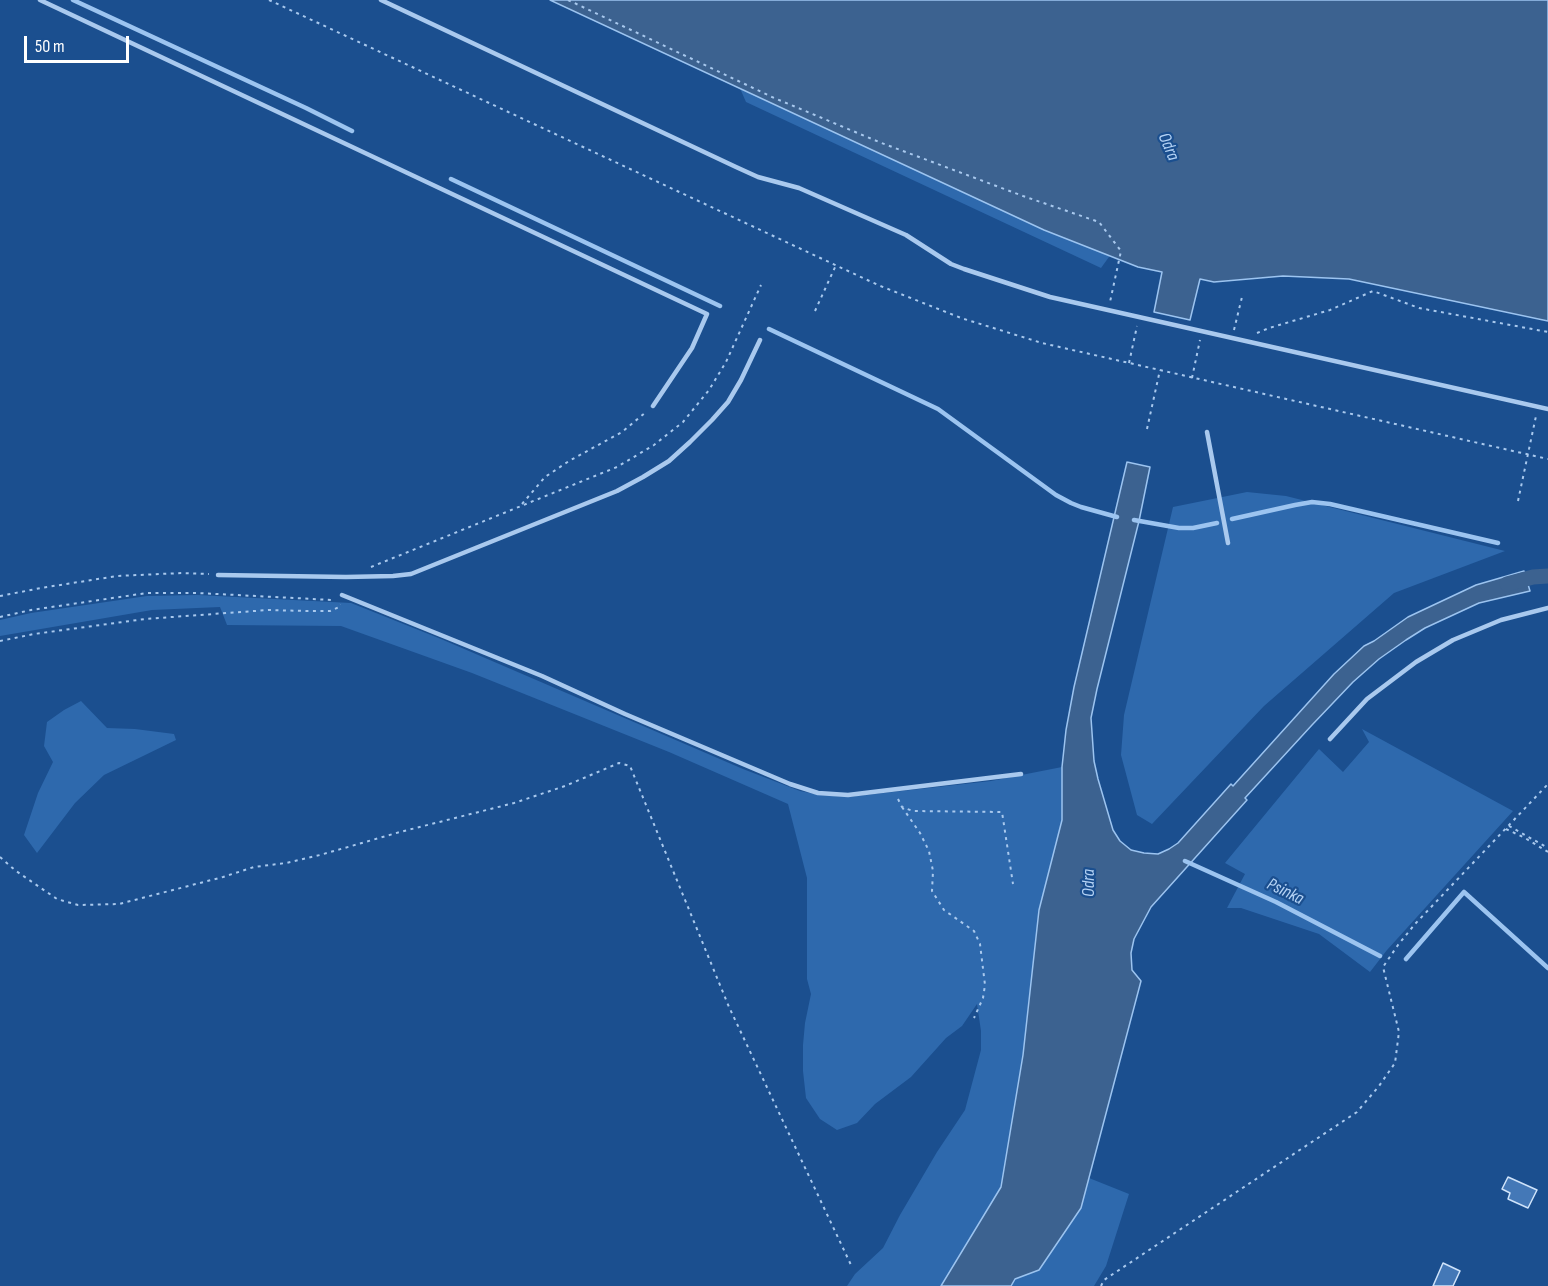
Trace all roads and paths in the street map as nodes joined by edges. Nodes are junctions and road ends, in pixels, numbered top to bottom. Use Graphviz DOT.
graph roads {
  1 [pos="40,0"];
  2 [pos="269,0"];
  3 [pos="381,0"];
  4 [pos="568,0"];
  5 [pos="836,265"];
  6 [pos="761,285"];
  7 [pos="1242,297"];
  8 [pos="1108,310"];
  9 [pos="815,311"];
  10 [pos="1139,317"];
  11 [pos="1202,332"];
  12 [pos="1548,332"];
  13 [pos="1251,336"];
  14 [pos="1233,338"];
  15 [pos="760,340"];
  16 [pos="1129,363"];
  17 [pos="1160,370"];
  18 [pos="1192,378"];
  19 [pos="653,406"];
  20 [pos="1538,407"];
  21 [pos="1548,409"];
  22 [pos="1147,429"];
  23 [pos="1207,432"];
  24 [pos="1528,454"];
  25 [pos="1548,459"];
  26 [pos="1518,501"];
  27 [pos="521,506"];
  28 [pos="1228,543"];
  29 [pos="366,569"];
  30 [pos="218,575"];
  31 [pos="0,596"];
  32 [pos="342,596"];
  33 [pos="1548,608"];
  34 [pos="0,617"];
  35 [pos="0,641"];
  36 [pos="1330,739"];
  37 [pos="1021,774"];
  38 [pos="1548,784"];
  39 [pos="893,789"];
  40 [pos="902,807"];
  41 [pos="1509,826"];
  42 [pos="1506,829"];
  43 [pos="1548,850"];
  44 [pos="0,857"];
  45 [pos="1013,884"];
  46 [pos="974,1018"];
  47 [pos="851,1265"];
  48 [pos="1101,1286"];
  1 -- 19 [label="lane"];
  2 -- 5 [label="path"];
  3 -- 8 [label="lane"];
  4 -- 8 [label="path"];
  5 -- 9 [label="path"];
  5 -- 16 [label="path"];
  6 -- 27 [label="path"];
  7 -- 14 [label="path"];
  8 -- 10 [label="lane"];
  10 -- 11 [label="lane"];
  10 -- 16 [label="path"];
  11 -- 14 [label="lane"];
  11 -- 18 [label="path"];
  12 -- 13 [label="path"];
  14 -- 20 [label="lane"];
  15 -- 30 [label="lane"];
  16 -- 17 [label="path"];
  17 -- 18 [label="path"];
  17 -- 22 [label="path"];
  18 -- 24 [label="path"];
  19 -- 27 [label="path"];
  20 -- 21 [label="lane"];
  20 -- 24 [label="path"];
  23 -- 28 [label="lane"];
  24 -- 25 [label="path"];
  24 -- 26 [label="path"];
  27 -- 29 [label="path"];
  30 -- 31 [label="path"];
  32 -- 34 [label="path"];
  32 -- 35 [label="path"];
  32 -- 39 [label="lane"];
  33 -- 36 [label="lane"];
  37 -- 39 [label="lane"];
  38 -- 41 [label="path"];
  39 -- 40 [label="path"];
  40 -- 45 [label="path"];
  40 -- 46 [label="path"];
  41 -- 42 [label="path"];
  41 -- 43 [label="path"];
  42 -- 43 [label="path"];
  42 -- 48 [label="path"];
  44 -- 47 [label="path"];
}
